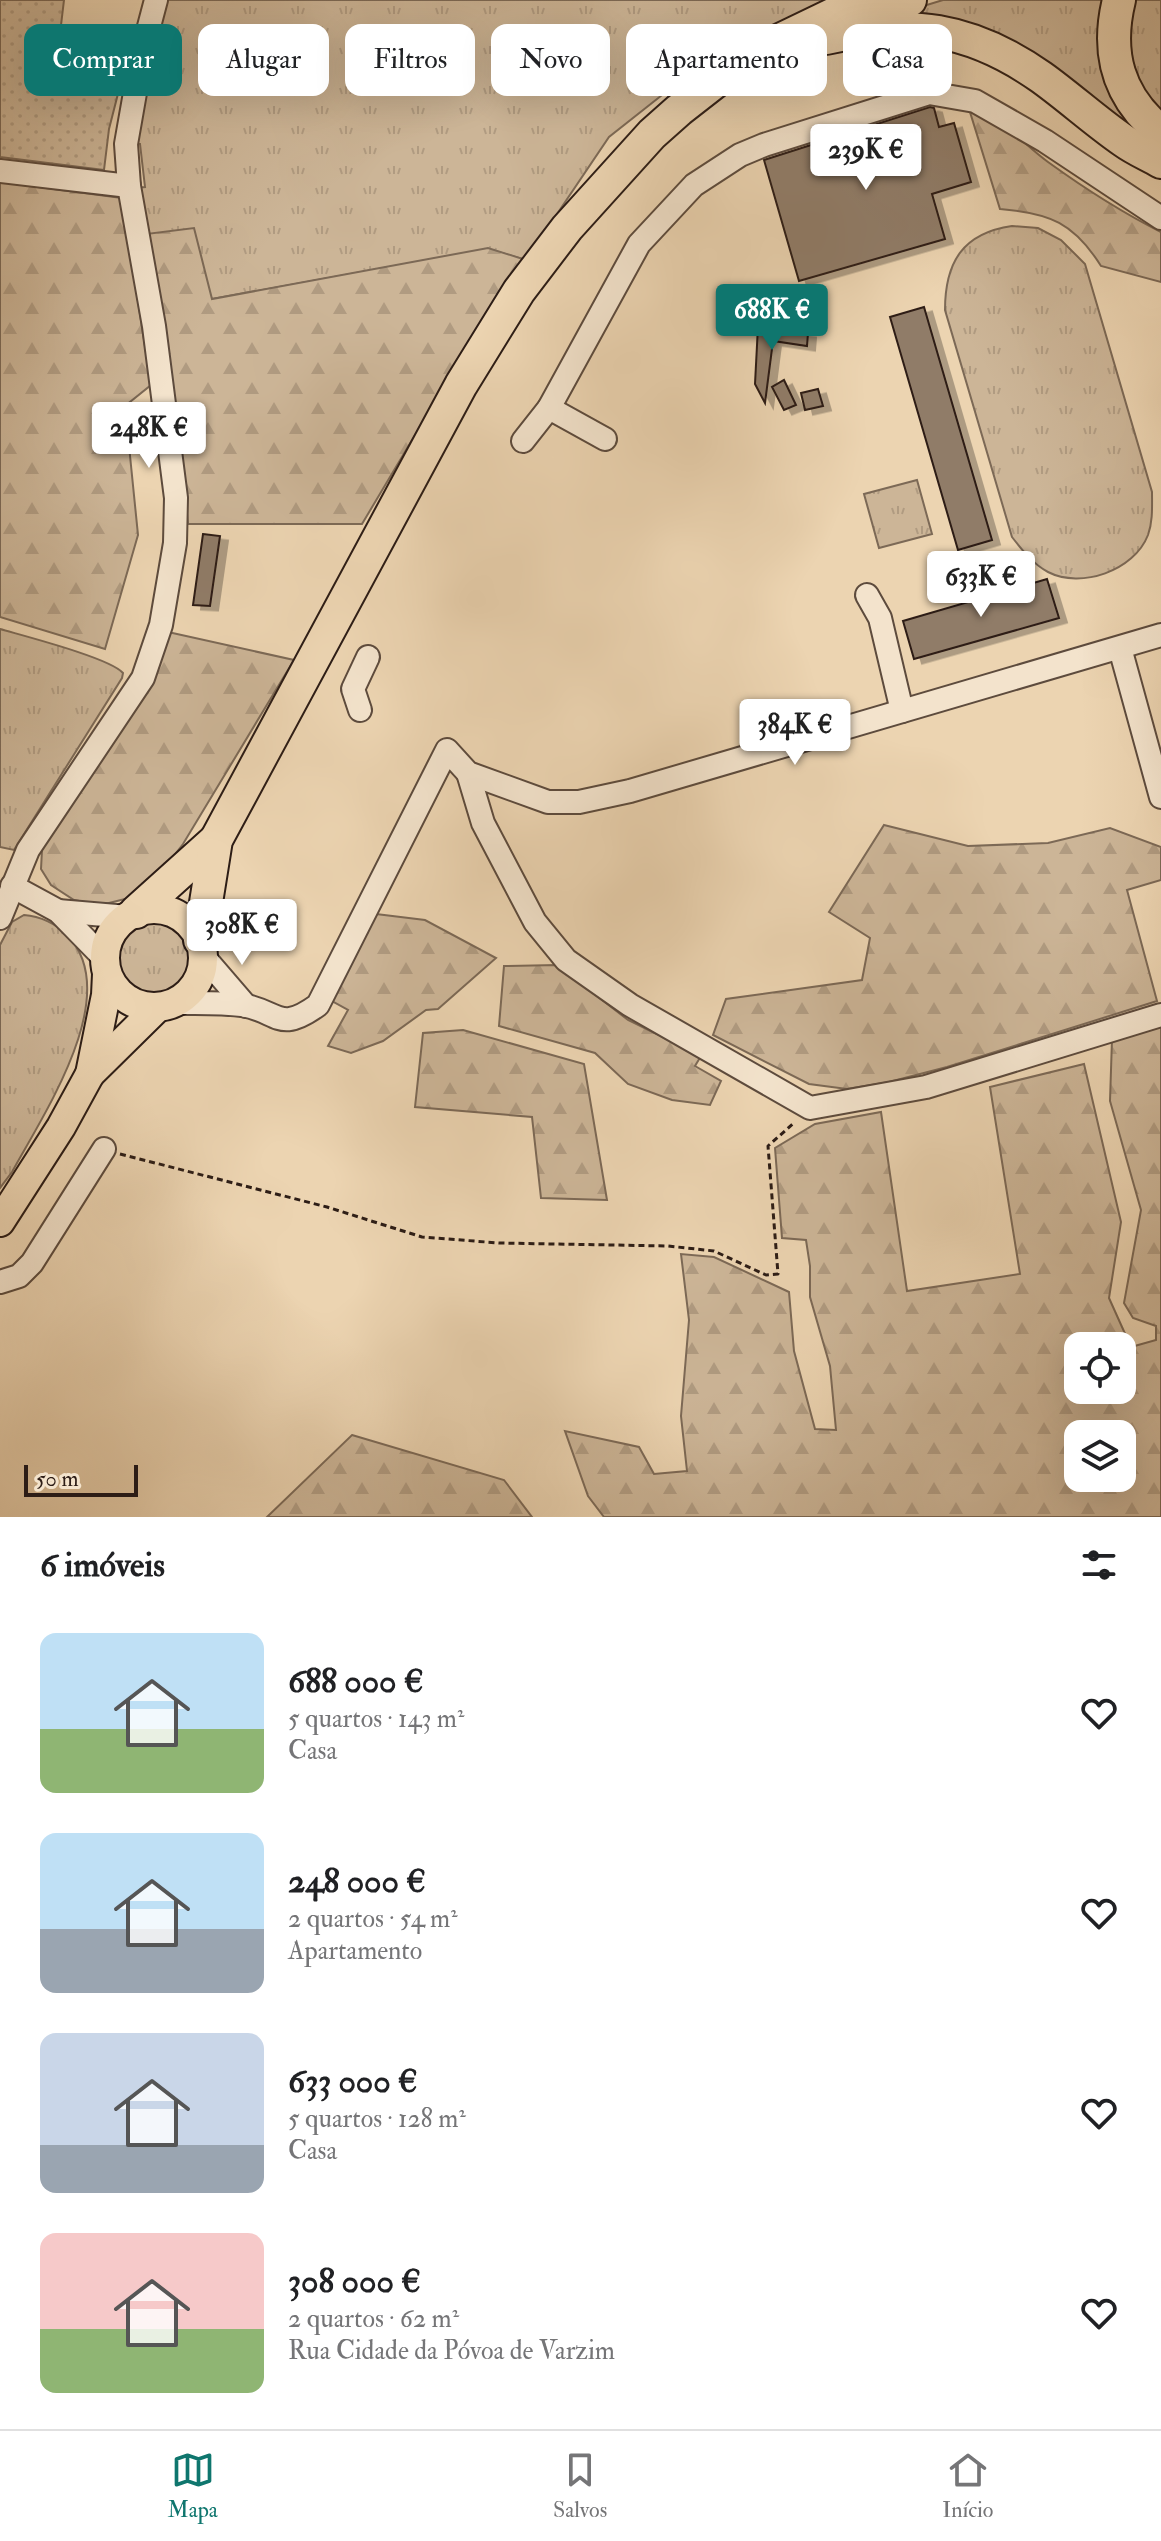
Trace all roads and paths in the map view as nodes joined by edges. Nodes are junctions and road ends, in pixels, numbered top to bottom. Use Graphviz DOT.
graph roads {
  1 [pos="156,0"];
  2 [pos="863,0"];
  3 [pos="910,0"];
  4 [pos="1119,0"];
  5 [pos="827,38"];
  6 [pos="827,38"];
  7 [pos="727,96"];
  8 [pos="1161,132"];
  9 [pos="1161,162"];
  10 [pos="0,171"];
  11 [pos="610,180"];
  12 [pos="129,186"];
  13 [pos="1161,218"];
  14 [pos="549,408"];
  15 [pos="605,439"];
  16 [pos="523,441"];
  17 [pos="867,595"];
  18 [pos="1161,635"];
  19 [pos="1120,648"];
  20 [pos="368,657"];
  21 [pos="360,710"];
  22 [pos="902,711"];
  23 [pos="468,773"];
  24 [pos="1161,797"];
  25 [pos="216,840"];
  26 [pos="12,886"];
  27 [pos="58,911"];
  28 [pos="132,914"];
  29 [pos="0,918"];
  30 [pos="202,948"];
  31 [pos="106,967"];
  32 [pos="165,1005"];
  33 [pos="246,1006"];
  34 [pos="1161,1015"];
  35 [pos="90,1074"];
  36 [pos="810,1108"];
  37 [pos="104,1149"];
  38 [pos="0,1222"];
  39 [pos="0,1282"];
  1 -- 12 [label="street"];
  2 -- 11 [label="highway"];
  3 -- 5 [label="highway"];
  4 -- 8 [label="highway"];
  6 -- 9 [label="highway"];
  7 -- 11 [label="highway"];
  10 -- 12 [label="street"];
  11 -- 25 [label="highway"];
  12 -- 26 [label="street"];
  13 -- 14 [label="street"];
  14 -- 15 [label="street"];
  14 -- 16 [label="street"];
  17 -- 22 [label="street"];
  18 -- 19 [label="street"];
  19 -- 22 [label="street"];
  19 -- 24 [label="street"];
  20 -- 21 [label="street"];
  22 -- 23 [label="street"];
  23 -- 33 [label="street"];
  23 -- 36 [label="street"];
  25 -- 28 [label="highway"];
  25 -- 30 [label="highway"];
  26 -- 27 [label="street"];
  26 -- 29 [label="street"];
  27 -- 28 [label="street"];
  27 -- 31 [label="street"];
  28 -- 30 [label="main road"];
  28 -- 31 [label="main road"];
  30 -- 32 [label="main road"];
  30 -- 33 [label="street"];
  31 -- 32 [label="main road"];
  31 -- 35 [label="main road"];
  32 -- 33 [label="street"];
  32 -- 35 [label="main road"];
  34 -- 36 [label="street"];
  35 -- 38 [label="main road"];
  36 -- 37 [label="path"];
  37 -- 39 [label="street"];
}
